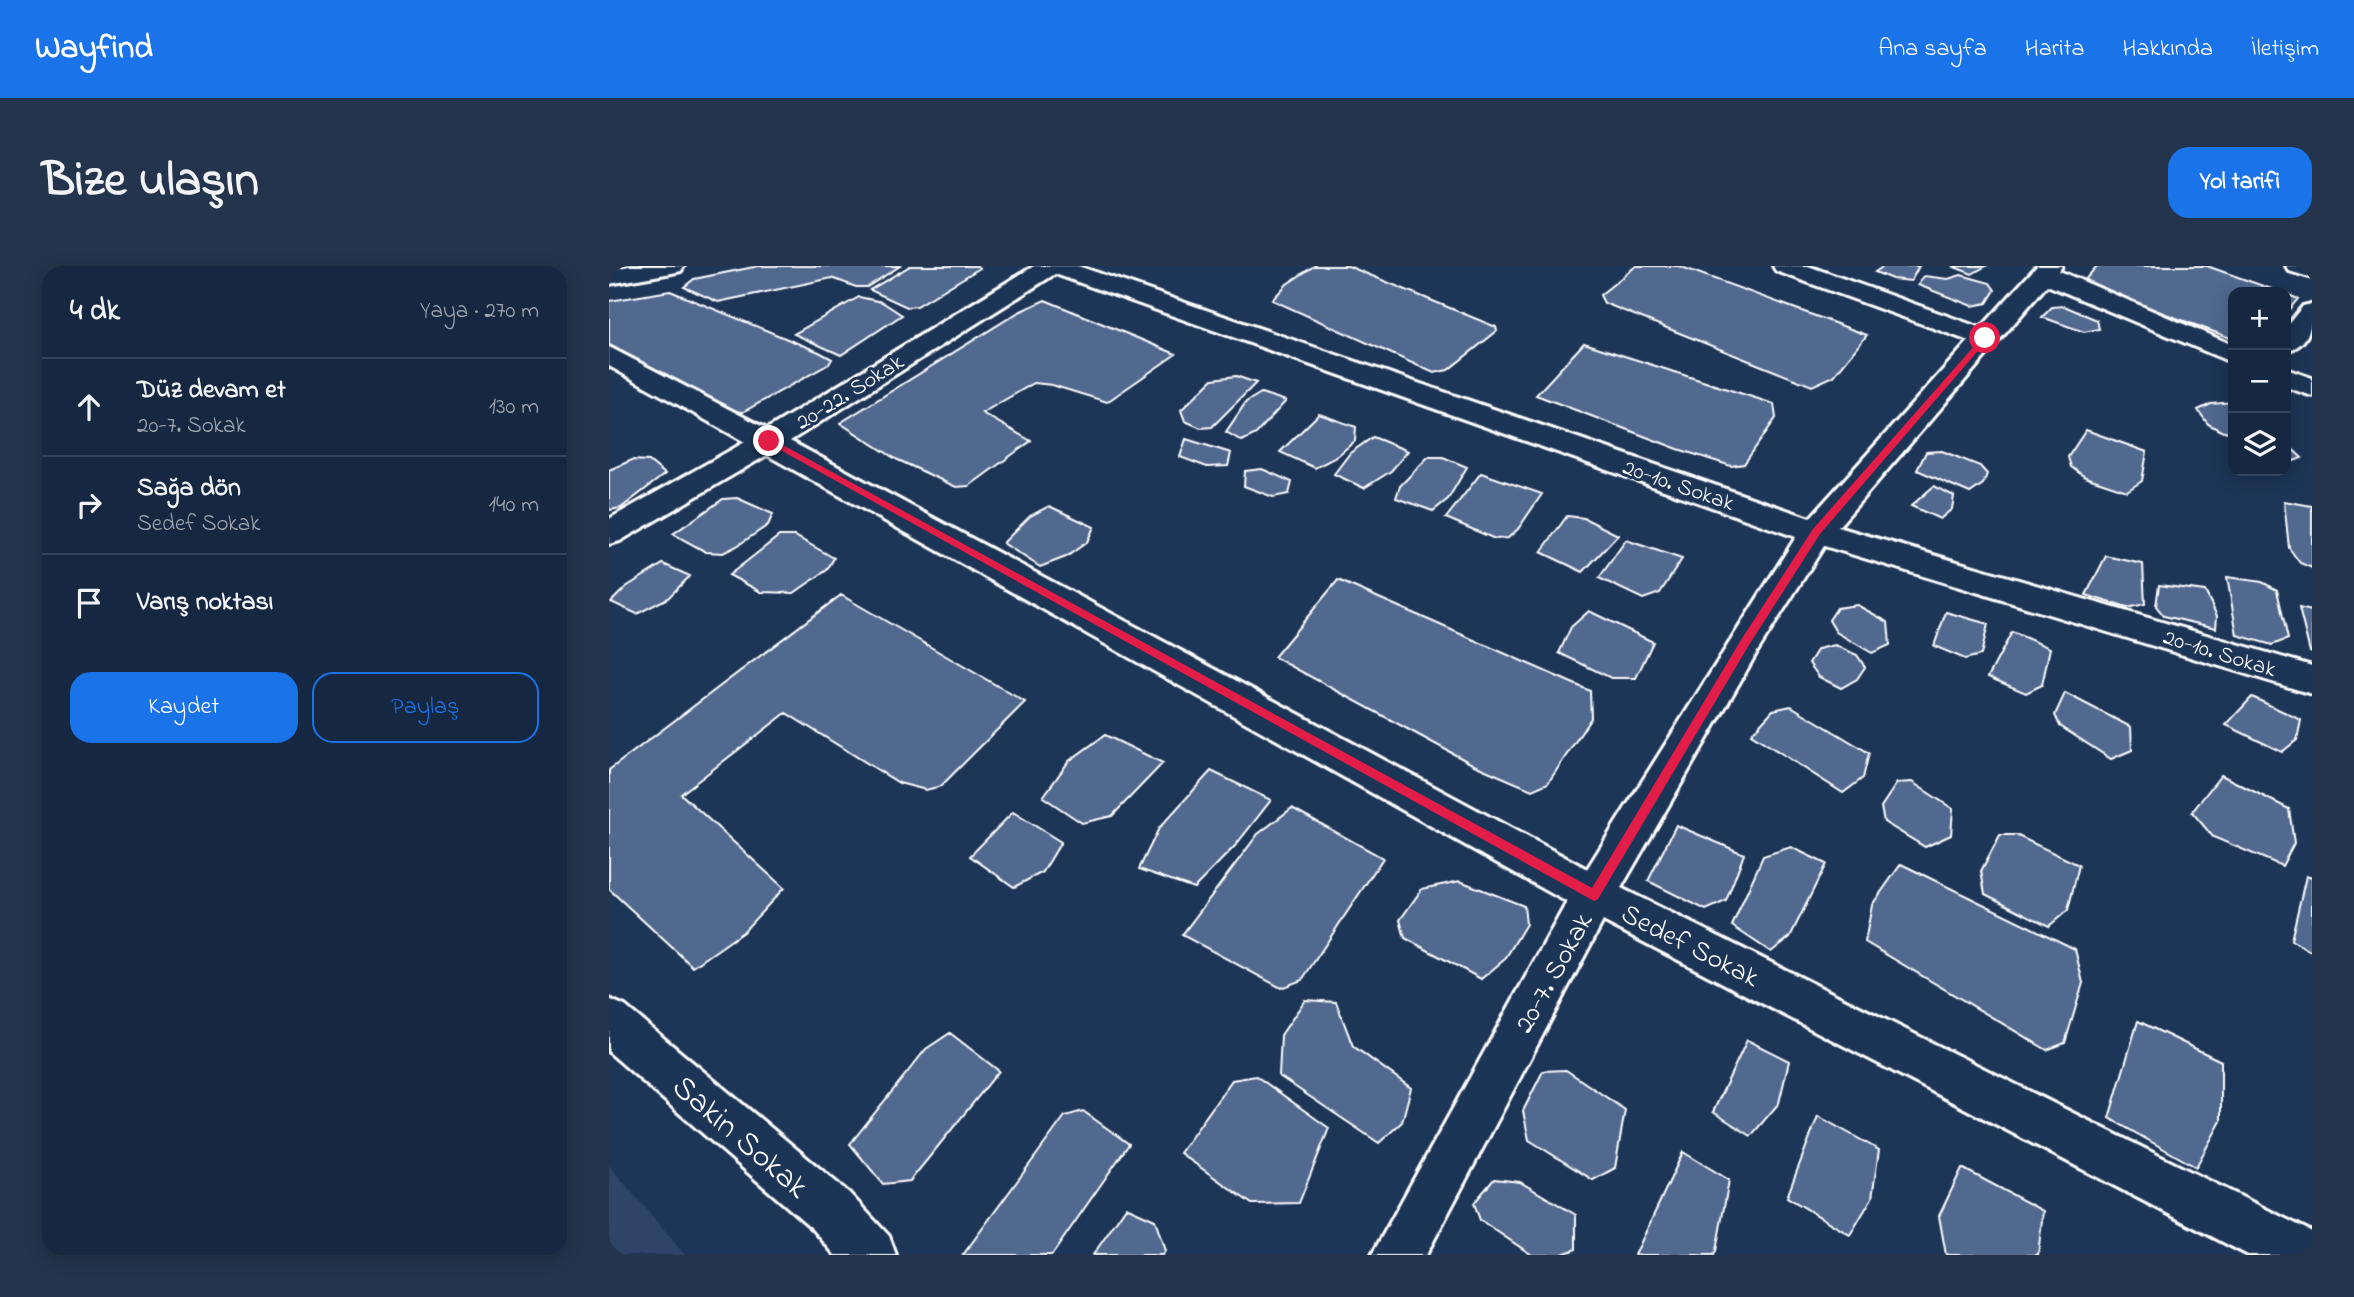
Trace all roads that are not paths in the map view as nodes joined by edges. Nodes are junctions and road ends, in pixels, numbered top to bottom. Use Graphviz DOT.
graph roads {
  1 [pos="672,266"];
  2 [pos="1052,266"];
  3 [pos="1785,266"];
  4 [pos="2298,266"];
  5 [pos="2047,270"];
  6 [pos="2312,271"];
  7 [pos="609,277"];
  8 [pos="2312,312"];
  9 [pos="2291,336"];
  10 [pos="1985,338"];
  11 [pos="2228,353"];
  12 [pos="609,355"];
  13 [pos="2291,379"];
  14 [pos="2312,388"];
  15 [pos="769,441"];
  16 [pos="1816,532"];
  17 [pos="609,533"];
  18 [pos="2312,680"];
  19 [pos="1594,895"];
  20 [pos="609,1022"];
  21 [pos="870,1255"];
  22 [pos="1398,1255"];
  23 [pos="2302,1255"];
  1 -- 7 [label="street"];
  2 -- 15 [label="street, 20-22. Sokak"];
  2 -- 16 [label="street, 20-10. Sokak"];
  3 -- 10 [label="street"];
  4 -- 6 [label="street"];
  5 -- 10 [label="street, 20-7. Sokak"];
  5 -- 11 [label="street"];
  8 -- 9 [label="street"];
  10 -- 16 [label="street, 20-7. Sokak"];
  12 -- 15 [label="street, Sedef Sokak"];
  13 -- 14 [label="street"];
  15 -- 17 [label="street, 20-22. Sokak"];
  15 -- 19 [label="street, Sedef Sokak"];
  16 -- 18 [label="street, 20-10. Sokak"];
  16 -- 19 [label="street, 20-7. Sokak"];
  19 -- 22 [label="street, 20-7. Sokak"];
  19 -- 23 [label="street, Sedef Sokak"];
  20 -- 21 [label="street, Sakin Sokak"];
}
